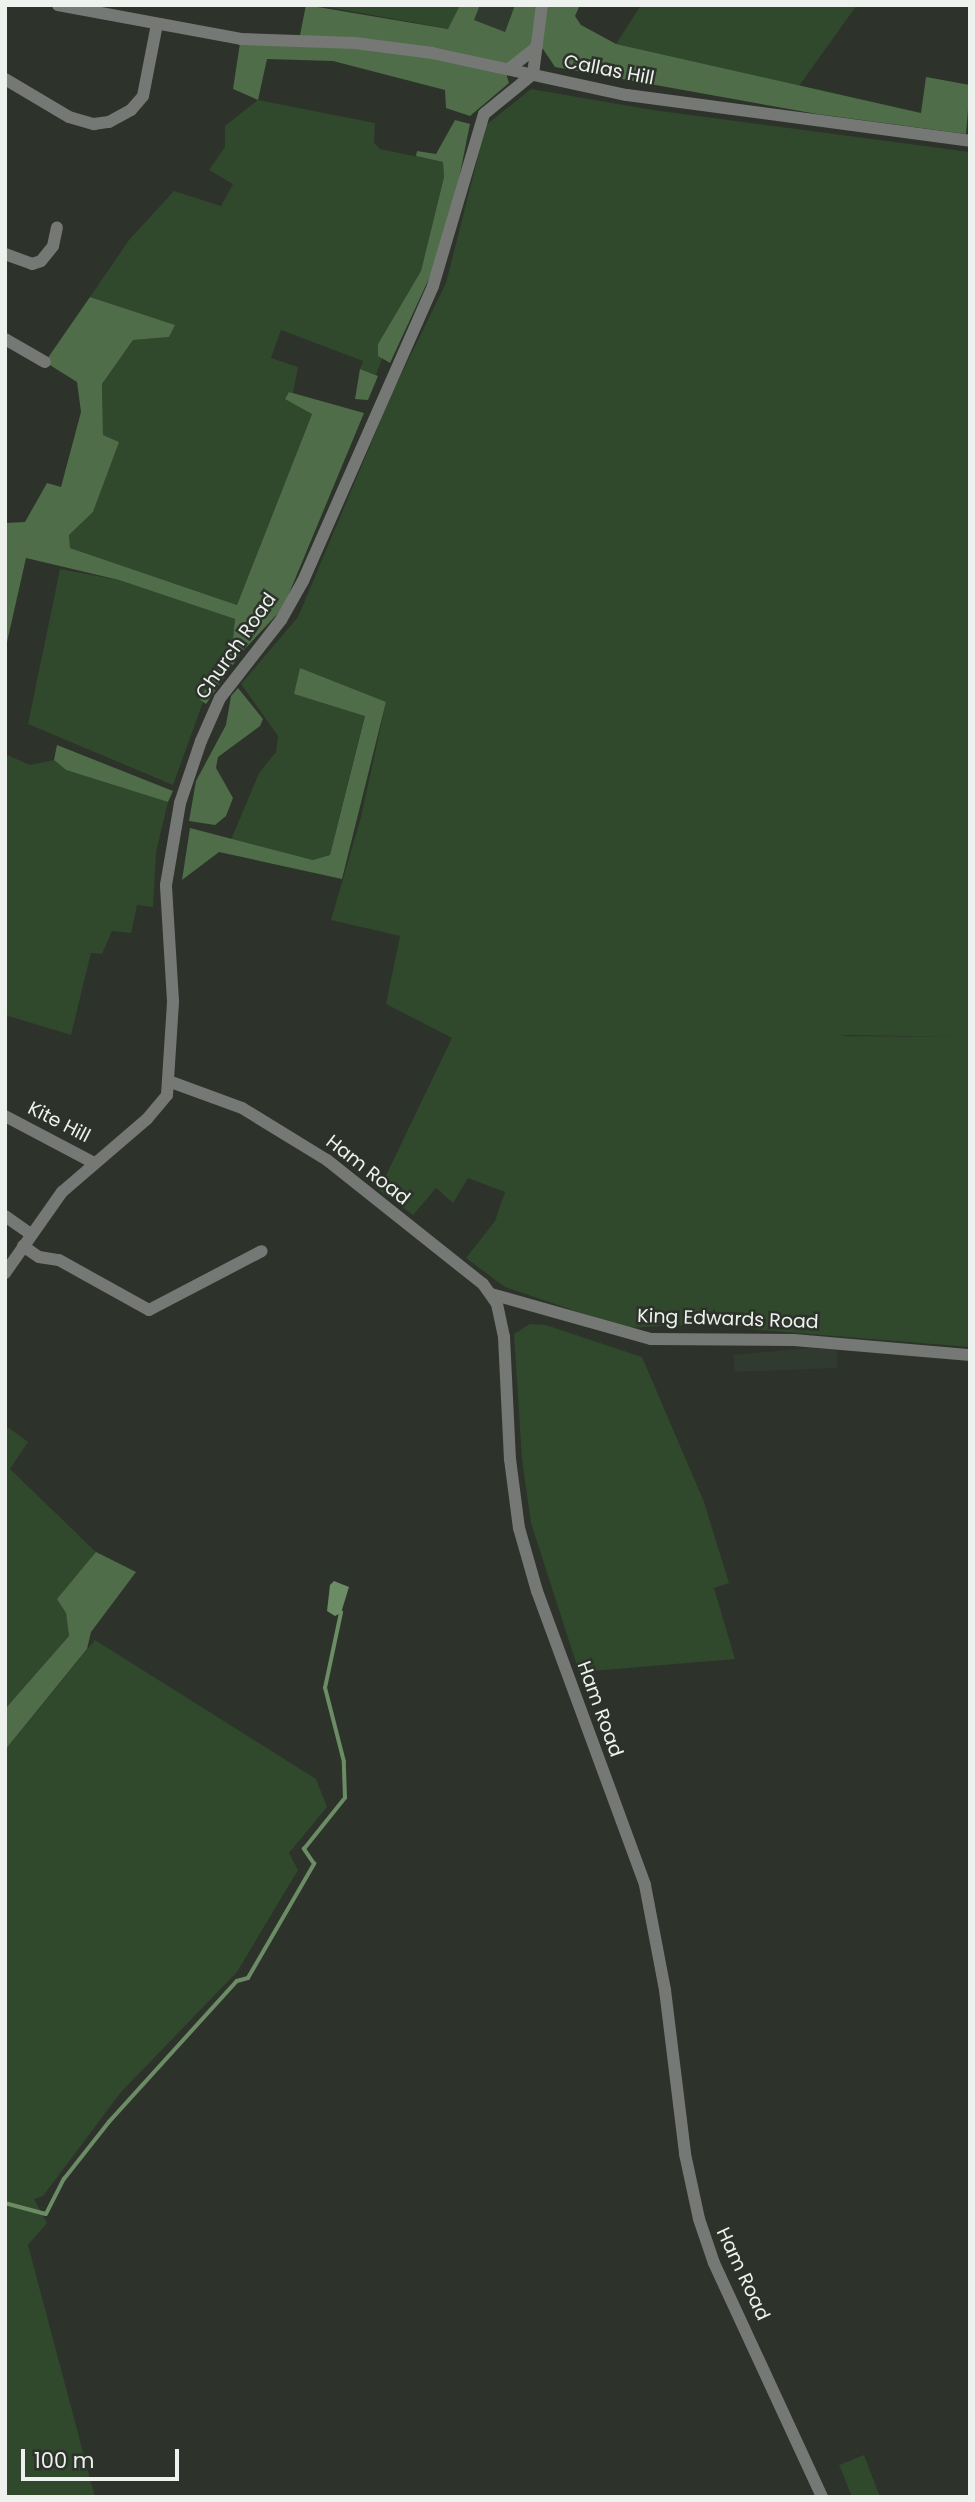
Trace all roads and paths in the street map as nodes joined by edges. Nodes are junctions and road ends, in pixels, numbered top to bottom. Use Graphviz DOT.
graph roads {
  1 [pos="58,5"];
  2 [pos="542,5"];
  3 [pos="158,24"];
  4 [pos="537,47"];
  5 [pos="510,68"];
  6 [pos="533,74"];
  7 [pos="5,79"];
  8 [pos="970,141"];
  9 [pos="58,227"];
  10 [pos="5,254"];
  11 [pos="5,339"];
  12 [pos="45,362"];
  13 [pos="171,1082"];
  14 [pos="5,1116"];
  15 [pos="94,1163"];
  16 [pos="5,1216"];
  17 [pos="31,1234"];
  18 [pos="23,1246"];
  19 [pos="262,1251"];
  20 [pos="5,1273"];
  21 [pos="491,1294"];
  22 [pos="970,1355"];
  23 [pos="822,2497"];
  1 -- 3 [label="street, Callas Hill"];
  2 -- 4 [label="street"];
  3 -- 5 [label="street, Callas Hill"];
  3 -- 7 [label="street"];
  4 -- 5 [label="street"];
  4 -- 6 [label="street"];
  5 -- 6 [label="street, Callas Hill"];
  6 -- 8 [label="street, Callas Hill"];
  6 -- 13 [label="street, Church Road"];
  9 -- 10 [label="street"];
  11 -- 12 [label="street"];
  13 -- 15 [label="street"];
  13 -- 21 [label="street, Ham Road"];
  14 -- 15 [label="street, Kite Hill"];
  15 -- 17 [label="street"];
  16 -- 17 [label="street"];
  17 -- 18 [label="street"];
  18 -- 19 [label="street"];
  18 -- 20 [label="street"];
  21 -- 22 [label="street, King Edwards Road"];
  21 -- 23 [label="street, Ham Road"];
}
